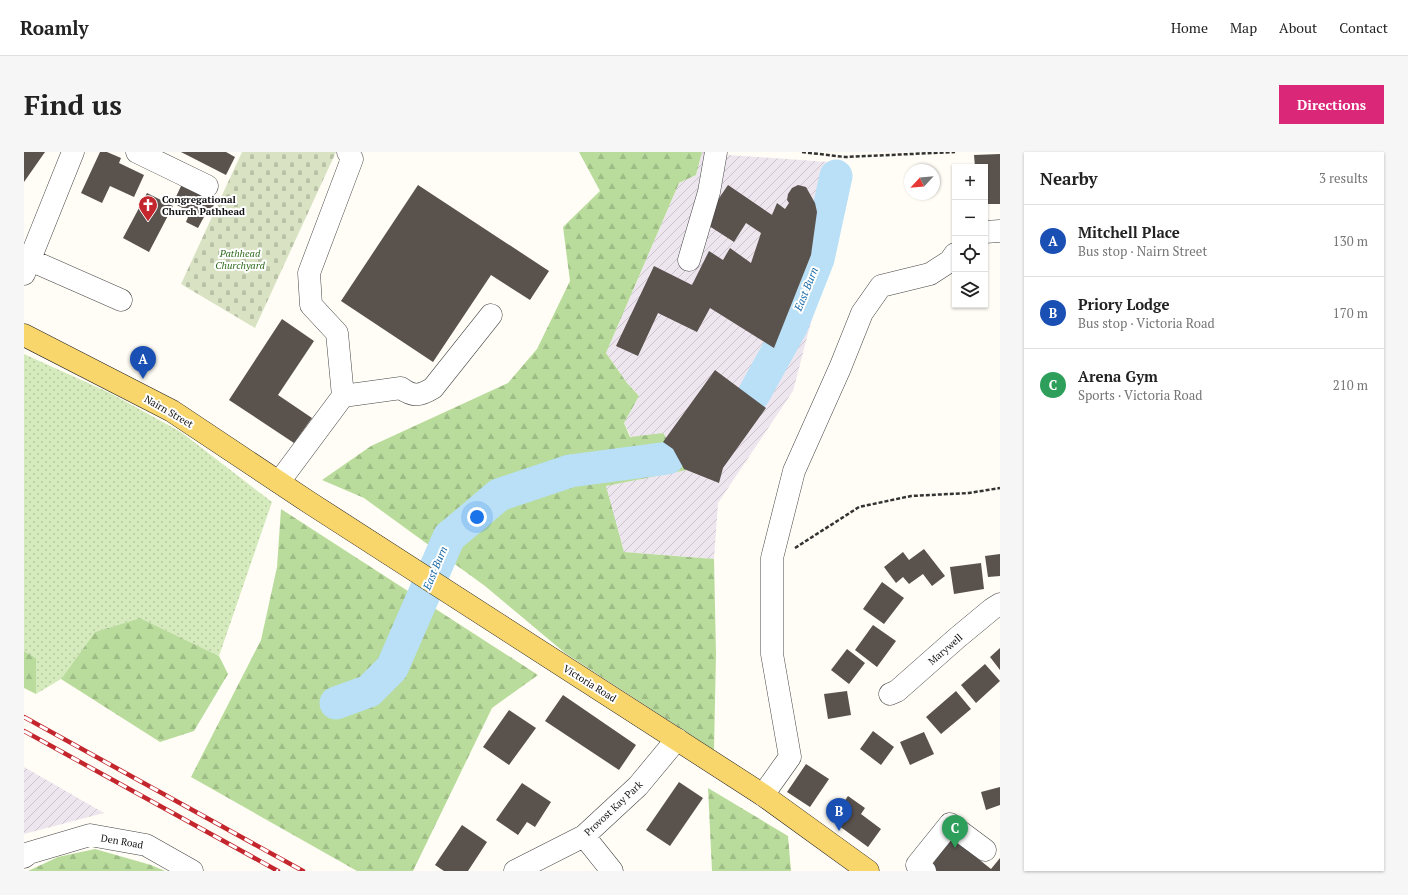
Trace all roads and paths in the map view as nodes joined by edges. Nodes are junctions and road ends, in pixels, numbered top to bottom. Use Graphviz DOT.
graph roads {
  1 [pos="73,152"];
  2 [pos="348,152"];
  3 [pos="716,152"];
  4 [pos="802,152"];
  5 [pos="955,152"];
  6 [pos="149,154"];
  7 [pos="207,186"];
  8 [pos="1000,231"];
  9 [pos="988,232"];
  10 [pos="952,258"];
  11 [pos="689,260"];
  12 [pos="27,267"];
  13 [pos="121,300"];
  14 [pos="491,316"];
  15 [pos="24,336"];
  16 [pos="343,396"];
  17 [pos="279,482"];
  18 [pos="1000,488"];
  19 [pos="307,501"];
  20 [pos="800,546"];
  21 [pos="1000,604"];
  22 [pos="890,694"];
  23 [pos="677,739"];
  24 [pos="758,792"];
  25 [pos="584,836"];
  26 [pos="985,850"];
  27 [pos="24,857"];
  28 [pos="192,871"];
  29 [pos="514,871"];
  30 [pos="612,871"];
  31 [pos="868,871"];
  32 [pos="925,871"];
  1 -- 12 [label="street"];
  2 -- 16 [label="street"];
  3 -- 11 [label="street"];
  4 -- 5 [label="path"];
  6 -- 7 [label="street"];
  8 -- 9 [label="street"];
  10 -- 24 [label="street"];
  12 -- 13 [label="street"];
  14 -- 16 [label="street"];
  15 -- 17 [label="main road, Nairn Street"];
  16 -- 17 [label="street"];
  17 -- 19 [label="main road, Nairn Street"];
  18 -- 20 [label="path"];
  19 -- 23 [label="main road, Victoria Road"];
  21 -- 22 [label="street, Marywell"];
  23 -- 24 [label="main road, Victoria Road"];
  23 -- 25 [label="street, Provost Kay Park"];
  24 -- 31 [label="main road, Victoria Road"];
  25 -- 29 [label="street, Provost Kay Park"];
  25 -- 30 [label="street"];
  26 -- 32 [label="street"];
  27 -- 28 [label="street, Den Road"];
}
